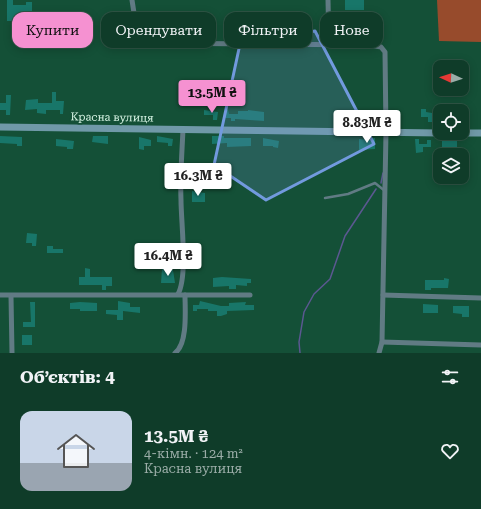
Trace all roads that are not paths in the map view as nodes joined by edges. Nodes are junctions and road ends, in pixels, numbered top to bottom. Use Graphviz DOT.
graph roads {
  1 [pos="132,0"];
  2 [pos="328,0"];
  3 [pos="328,12"];
  4 [pos="320,45"];
  5 [pos="382,48"];
  6 [pos="0,127"];
  7 [pos="182,129"];
  8 [pos="386,132"];
  9 [pos="433,133"];
  10 [pos="469,133"];
  11 [pos="481,133"];
  12 [pos="385,192"];
  13 [pos="325,198"];
  14 [pos="178,294"];
  15 [pos="0,295"];
  16 [pos="185,295"];
  17 [pos="250,295"];
  18 [pos="383,295"];
  19 [pos="11,296"];
  20 [pos="481,298"];
  21 [pos="382,342"];
  22 [pos="481,345"];
  23 [pos="12,353"];
  24 [pos="175,353"];
  25 [pos="379,353"];
  1 -- 4 [label="street"];
  2 -- 3 [label="street"];
  5 -- 8 [label="street"];
  6 -- 7 [label="street, Красна вулиця"];
  7 -- 8 [label="street, Красна вулиця"];
  7 -- 14 [label="street"];
  8 -- 9 [label="street, Красна вулиця"];
  8 -- 12 [label="street"];
  10 -- 11 [label="street"];
  12 -- 13 [label="lane"];
  12 -- 18 [label="street"];
  14 -- 16 [label="street"];
  14 -- 19 [label="street"];
  15 -- 19 [label="street"];
  16 -- 17 [label="street"];
  16 -- 24 [label="street"];
  18 -- 20 [label="street"];
  18 -- 21 [label="street"];
  19 -- 23 [label="street"];
  21 -- 22 [label="street"];
  21 -- 25 [label="street"];
}
